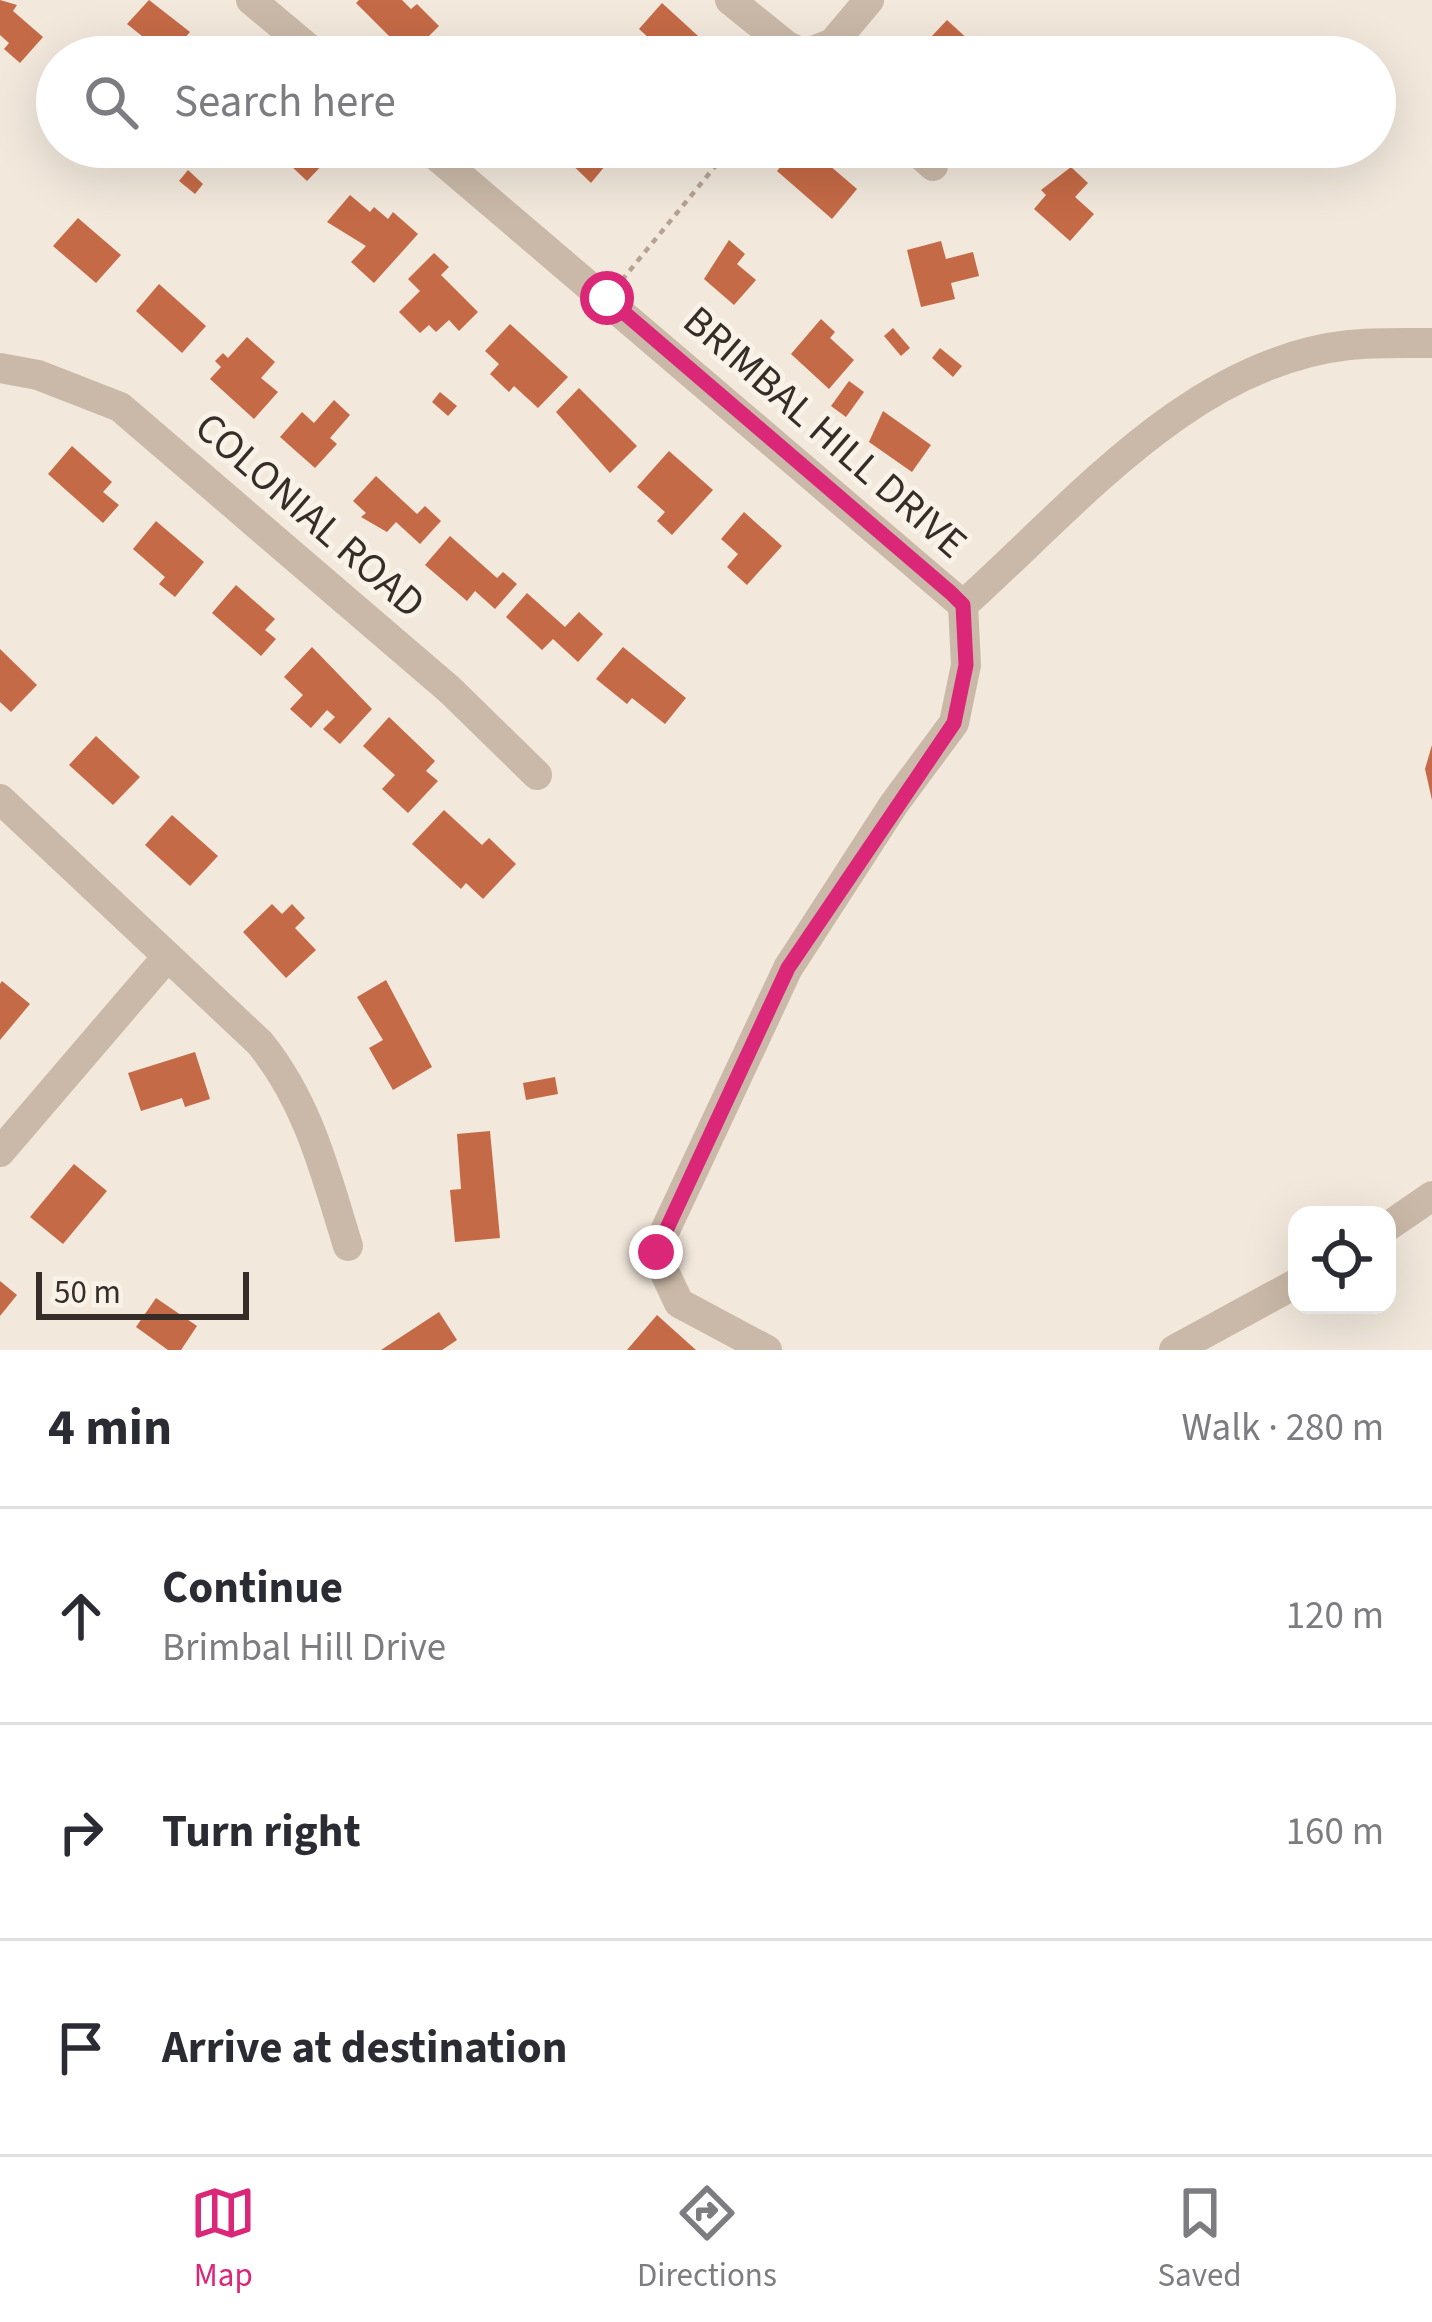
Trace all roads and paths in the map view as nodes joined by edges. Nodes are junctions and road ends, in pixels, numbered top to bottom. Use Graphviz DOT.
graph roads {
  1 [pos="250,0"];
  2 [pos="730,0"];
  3 [pos="869,0"];
  4 [pos="294,36"];
  5 [pos="775,36"];
  6 [pos="839,36"];
  7 [pos="451,168"];
  8 [pos="714,168"];
  9 [pos="607,298"];
  10 [pos="1432,343"];
  11 [pos="0,368"];
  12 [pos="957,599"];
  13 [pos="537,775"];
  14 [pos="0,799"];
  15 [pos="167,957"];
  16 [pos="0,1152"];
  17 [pos="1432,1196"];
  18 [pos="1396,1221"];
  19 [pos="347,1246"];
  20 [pos="1288,1288"];
  21 [pos="767,1350"];
  22 [pos="1174,1350"];
  1 -- 4 [label="street"];
  2 -- 5 [label="street"];
  3 -- 6 [label="street"];
  7 -- 9 [label="street, BRIMBAL HILL DRIVE"];
  8 -- 9 [label="path"];
  9 -- 12 [label="street, BRIMBAL HILL DRIVE"];
  10 -- 12 [label="street"];
  11 -- 13 [label="street, COLONIAL ROAD"];
  12 -- 21 [label="street"];
  14 -- 15 [label="street"];
  15 -- 16 [label="street"];
  15 -- 19 [label="street"];
  17 -- 18 [label="street"];
  20 -- 22 [label="street"];
}
